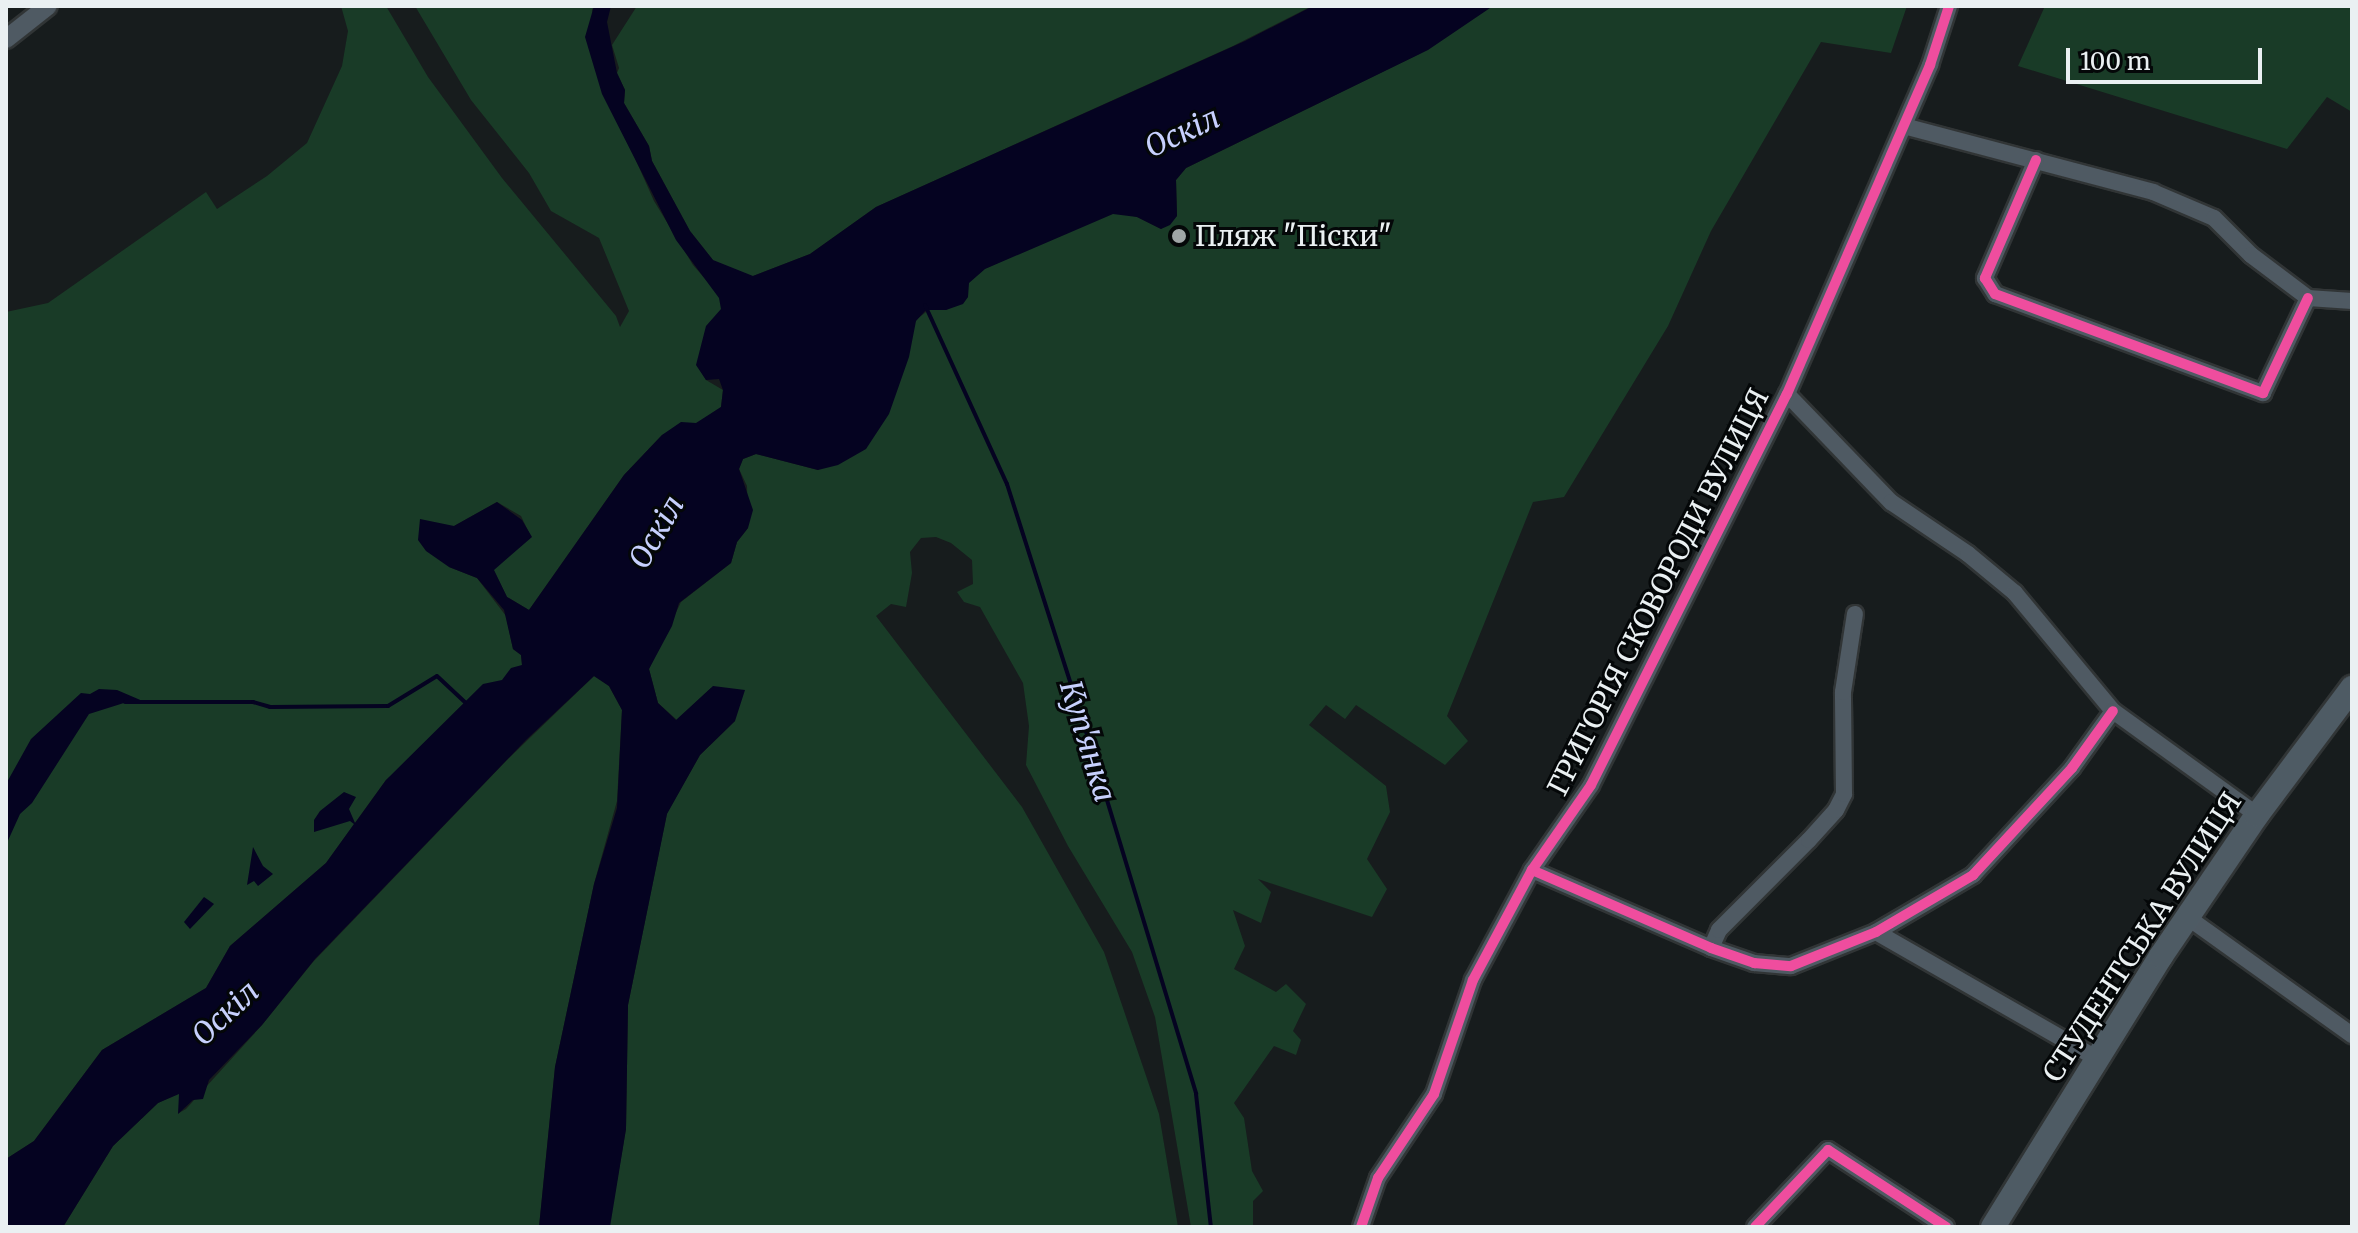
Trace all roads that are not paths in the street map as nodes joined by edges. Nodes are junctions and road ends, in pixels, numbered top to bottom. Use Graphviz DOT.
graph roads {
  1 [pos="48,6"];
  2 [pos="1949,6"];
  3 [pos="6,39"];
  4 [pos="1904,126"];
  5 [pos="2036,160"];
  6 [pos="2308,298"];
  7 [pos="2352,301"];
  8 [pos="1787,394"];
  9 [pos="1855,614"];
  10 [pos="2352,688"];
  11 [pos="2113,711"];
  12 [pos="2257,815"];
  13 [pos="1532,870"];
  14 [pos="2187,917"];
  15 [pos="1876,932"];
  16 [pos="1711,948"];
  17 [pos="2352,1035"];
  18 [pos="2096,1058"];
  19 [pos="1361,1227"];
  20 [pos="1755,1227"];
  21 [pos="1946,1227"];
  22 [pos="1993,1227"];
  1 -- 3 [label="street"];
  2 -- 4 [label="street, ГРИГОРІЯ СКОВОРОДИ ВУЛИЦЯ"];
  4 -- 5 [label="street"];
  4 -- 8 [label="street, ГРИГОРІЯ СКОВОРОДИ ВУЛИЦЯ"];
  5 -- 6 [label="street"];
  5 -- 6 [label="street"];
  6 -- 7 [label="street"];
  8 -- 11 [label="street"];
  8 -- 13 [label="street, ГРИГОРІЯ СКОВОРОДИ ВУЛИЦЯ"];
  9 -- 16 [label="street"];
  10 -- 12 [label="main road, СТУДЕНТСЬКА ВУЛИЦЯ"];
  11 -- 12 [label="street"];
  11 -- 15 [label="street"];
  12 -- 14 [label="main road, СТУДЕНТСЬКА ВУЛИЦЯ"];
  13 -- 16 [label="street"];
  13 -- 19 [label="street, ГРИГОРІЯ СКОВОРОДИ ВУЛИЦЯ"];
  14 -- 17 [label="street"];
  14 -- 18 [label="main road, СТУДЕНТСЬКА ВУЛИЦЯ"];
  15 -- 16 [label="street"];
  15 -- 18 [label="street"];
  18 -- 22 [label="main road, СТУДЕНТСЬКА ВУЛИЦЯ"];
  20 -- 21 [label="street"];
}
